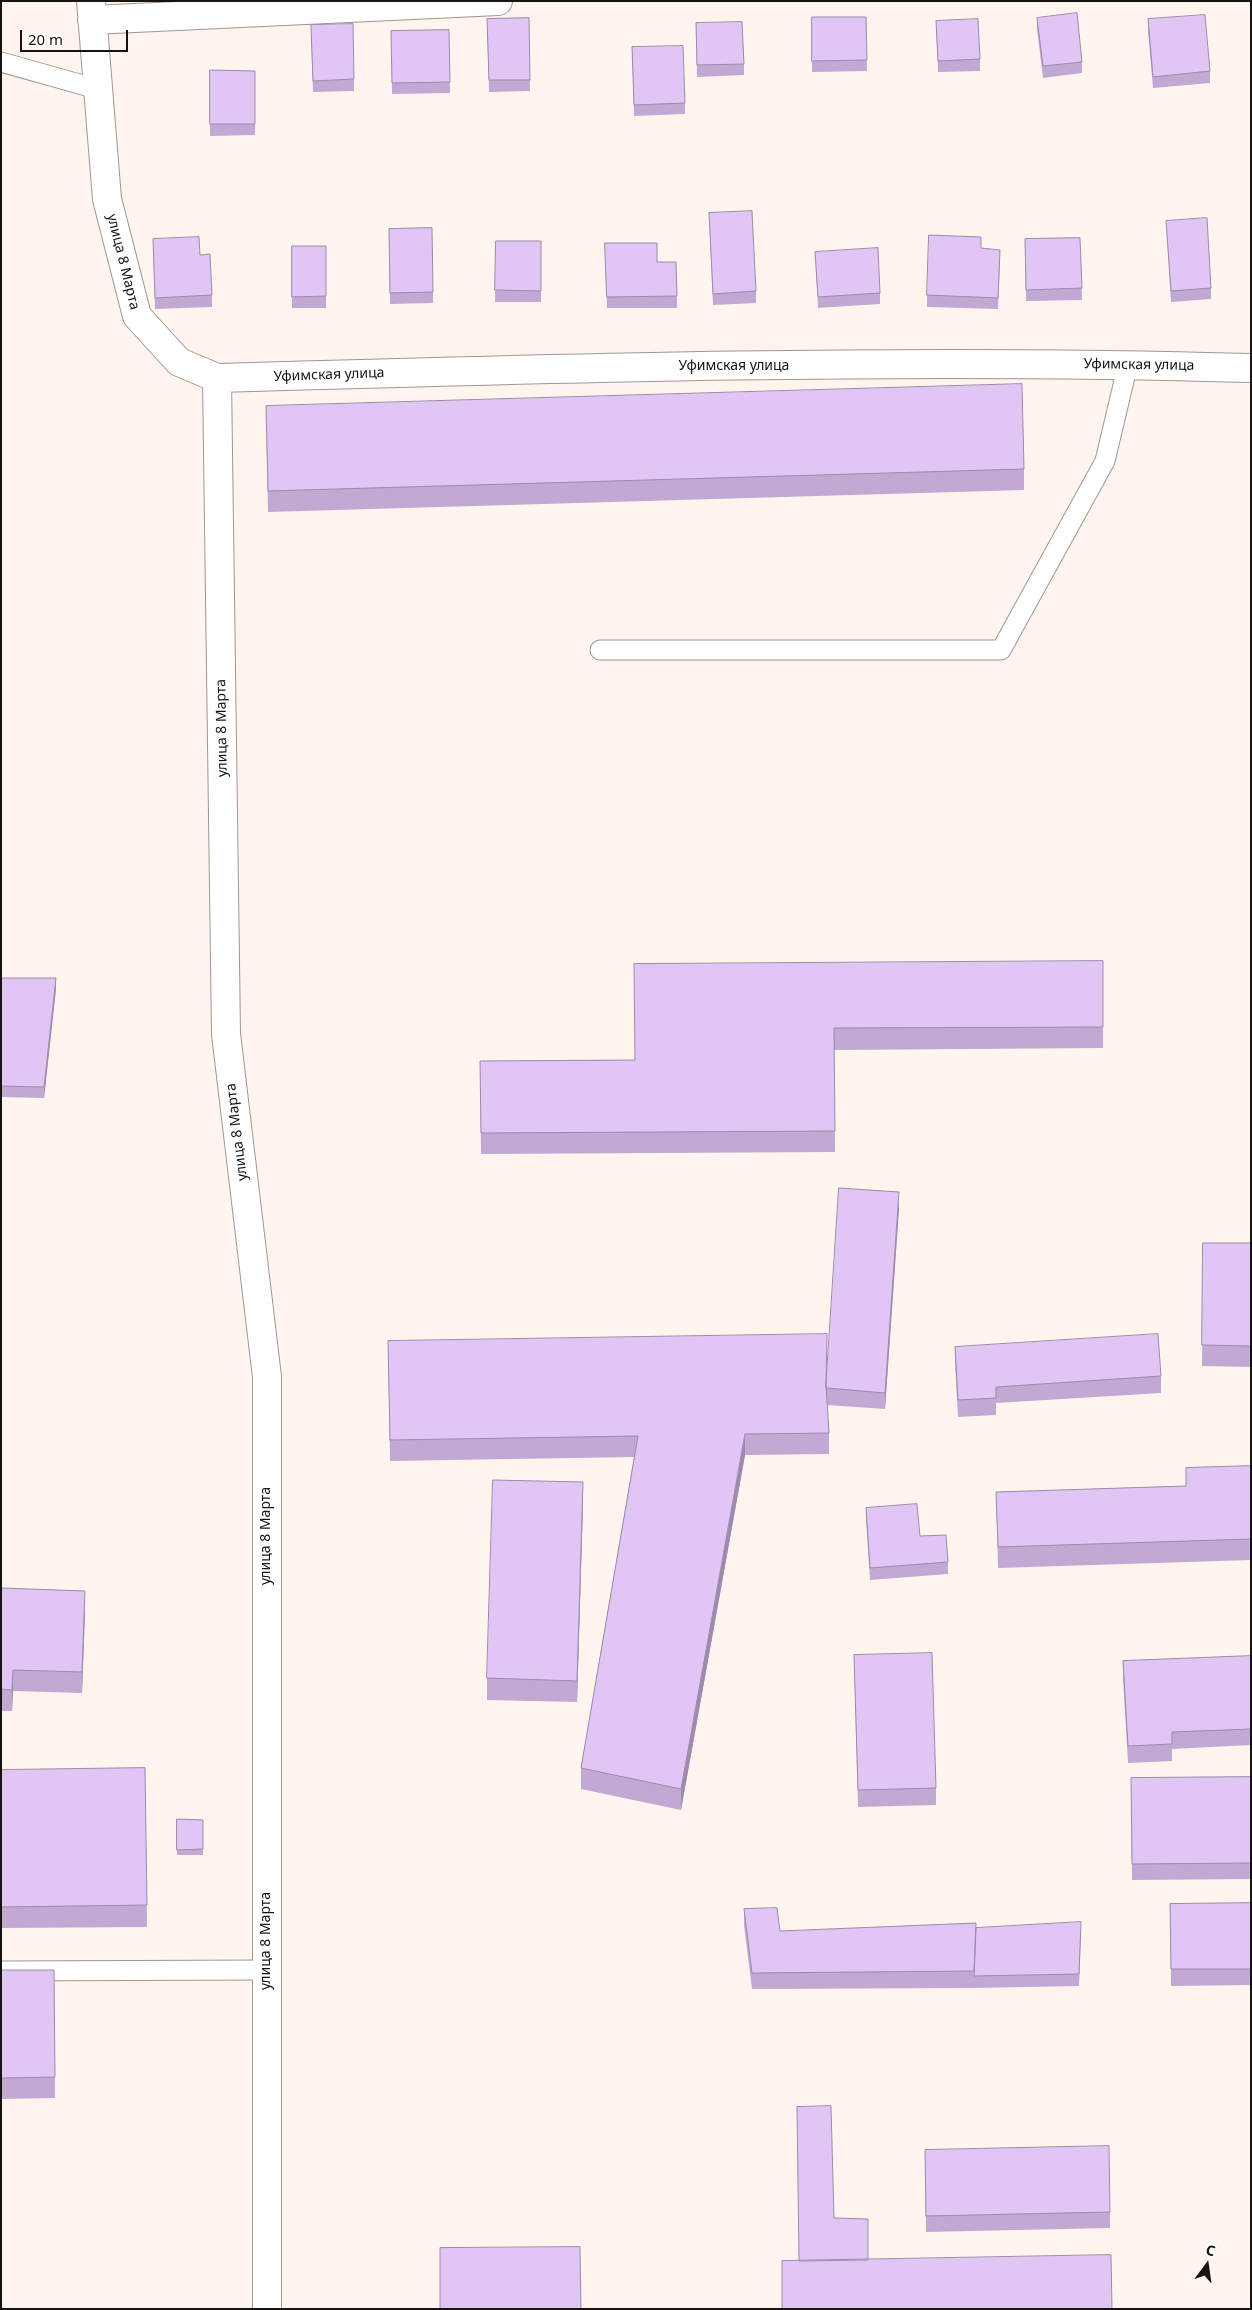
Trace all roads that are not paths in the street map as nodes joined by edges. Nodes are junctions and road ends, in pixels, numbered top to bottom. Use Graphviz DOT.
graph roads {
  1 [pos="498,1"];
  2 [pos="91,10"];
  3 [pos="1,62"];
  4 [pos="97,89"];
  5 [pos="1128,364"];
  6 [pos="1251,368"];
  7 [pos="217,378"];
  8 [pos="600,650"];
  9 [pos="266,1970"];
  10 [pos="1,1971"];
  11 [pos="267,2309"];
  1 -- 2 [label="street"];
  2 -- 4 [label="street, улица 8 Марта"];
  3 -- 4 [label="lane"];
  4 -- 7 [label="street, улица 8 Марта"];
  5 -- 6 [label="street, Уфимская улица"];
  5 -- 7 [label="street, Уфимская улица"];
  5 -- 8 [label="lane"];
  7 -- 9 [label="street, улица 8 Марта"];
  9 -- 10 [label="lane"];
  9 -- 11 [label="street, улица 8 Марта"];
}
